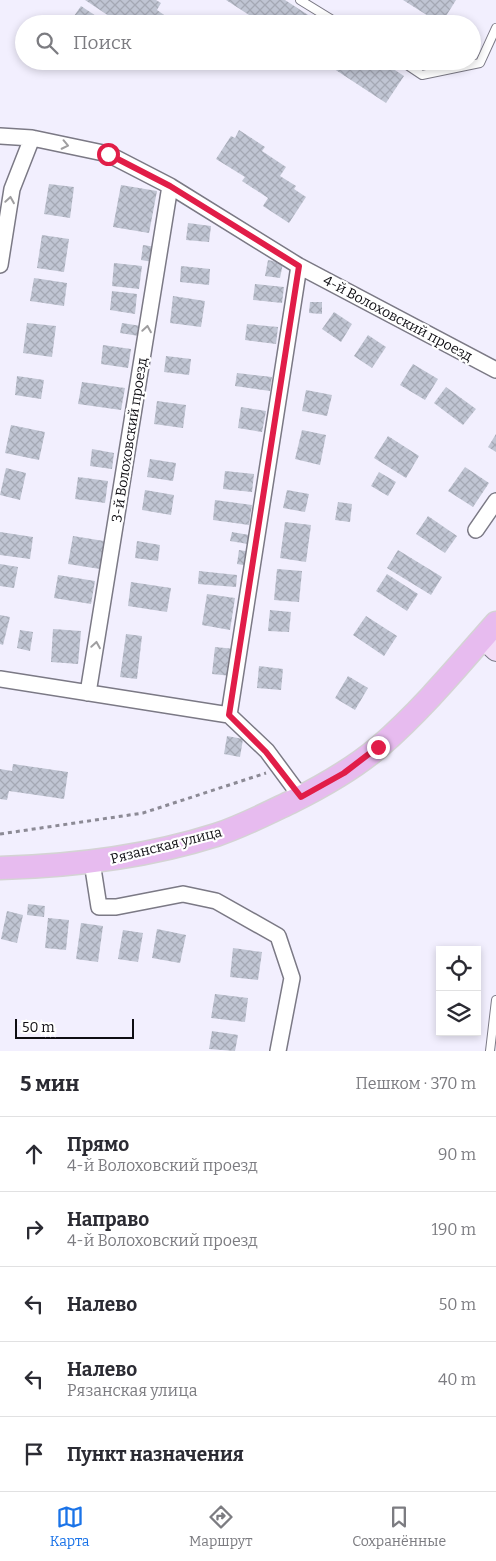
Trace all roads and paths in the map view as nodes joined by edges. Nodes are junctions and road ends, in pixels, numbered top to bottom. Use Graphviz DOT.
graph roads {
  1 [pos="300,0"];
  2 [pos="324,15"];
  3 [pos="496,28"];
  4 [pos="481,61"];
  5 [pos="414,70"];
  6 [pos="446,70"];
  7 [pos="0,136"];
  8 [pos="32,138"];
  9 [pos="170,186"];
  10 [pos="0,265"];
  11 [pos="299,266"];
  12 [pos="496,370"];
  13 [pos="496,501"];
  14 [pos="476,530"];
  15 [pos="491,637"];
  16 [pos="0,680"];
  17 [pos="88,693"];
  18 [pos="229,715"];
  19 [pos="279,768"];
  20 [pos="301,797"];
  21 [pos="0,834"];
  22 [pos="92,862"];
  23 [pos="0,868"];
  24 [pos="496,1000"];
  25 [pos="278,1051"];
  26 [pos="490,1051"];
  1 -- 2 [label="lane"];
  3 -- 4 [label="lane"];
  5 -- 6 [label="lane"];
  7 -- 8 [label="street, 4-й Волоховский проезд"];
  8 -- 9 [label="street, 4-й Волоховский проезд, one-way"];
  10 -- 8 [label="street, one-way"];
  9 -- 11 [label="street, 4-й Волоховский проезд"];
  17 -- 9 [label="street, 3-й Волоховский проезд, one-way"];
  11 -- 12 [label="street, 4-й Волоховский проезд"];
  11 -- 18 [label="street"];
  13 -- 14 [label="street"];
  15 -- 20 [label="main road, Рязанская улица"];
  16 -- 17 [label="street"];
  17 -- 18 [label="street"];
  18 -- 19 [label="street"];
  19 -- 20 [label="street"];
  19 -- 21 [label="path"];
  20 -- 22 [label="main road, Рязанская улица"];
  22 -- 23 [label="main road, Рязанская улица"];
  22 -- 25 [label="street"];
  24 -- 26 [label="lane"];
}
